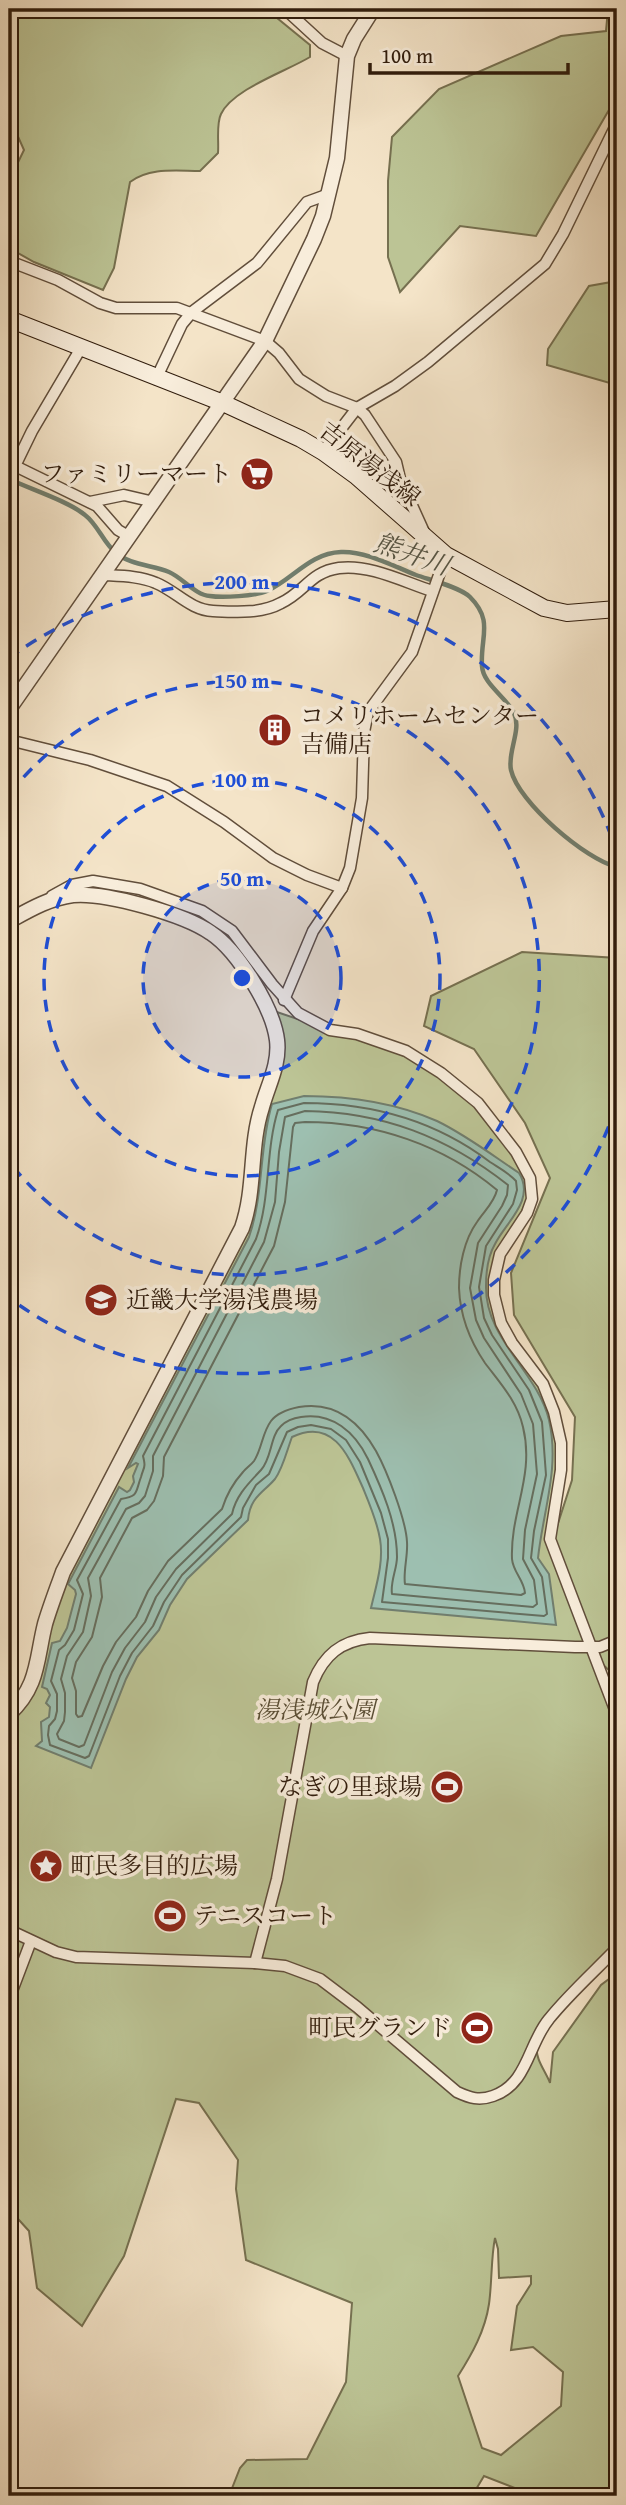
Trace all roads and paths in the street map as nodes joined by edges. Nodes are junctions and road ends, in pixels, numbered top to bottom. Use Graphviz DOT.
graph roads {
  1 [pos="285,9"];
  2 [pos="373,9"];
  3 [pos="347,56"];
  4 [pos="617,123"];
  5 [pos="329,194"];
  6 [pos="9,261"];
  7 [pos="192,312"];
  8 [pos="9,318"];
  9 [pos="265,341"];
  10 [pos="81,348"];
  11 [pos="156,379"];
  12 [pos="223,403"];
  13 [pos="357,408"];
  14 [pos="323,452"];
  15 [pos="12,465"];
  16 [pos="90,502"];
  17 [pos="154,502"];
  18 [pos="426,538"];
  19 [pos="127,540"];
  20 [pos="446,555"];
  21 [pos="108,569"];
  22 [pos="432,592"];
  23 [pos="617,609"];
  24 [pos="9,709"];
  25 [pos="9,740"];
  26 [pos="342,888"];
  27 [pos="39,905"];
  28 [pos="9,921"];
  29 [pos="284,1000"];
  30 [pos="617,1640"];
  31 [pos="590,1647"];
  32 [pos="9,1714"];
  33 [pos="617,1715"];
  34 [pos="9,1930"];
  35 [pos="31,1941"];
  36 [pos="617,1948"];
  37 [pos="255,1963"];
  38 [pos="9,1999"];
  1 -- 3 [label="street"];
  2 -- 3 [label="street"];
  3 -- 5 [label="street"];
  4 -- 13 [label="street"];
  5 -- 7 [label="street"];
  5 -- 9 [label="street"];
  6 -- 7 [label="street"];
  7 -- 9 [label="street"];
  7 -- 11 [label="street"];
  8 -- 10 [label="main road, 吉原湯浅線"];
  9 -- 12 [label="street"];
  9 -- 13 [label="street"];
  10 -- 11 [label="main road, 吉原湯浅線"];
  10 -- 15 [label="street"];
  11 -- 12 [label="main road, 吉原湯浅線"];
  12 -- 14 [label="main road, 吉原湯浅線"];
  12 -- 17 [label="street"];
  13 -- 14 [label="street"];
  13 -- 18 [label="street"];
  14 -- 18 [label="main road, 吉原湯浅線"];
  15 -- 16 [label="street"];
  16 -- 17 [label="street"];
  16 -- 19 [label="street"];
  17 -- 19 [label="street"];
  18 -- 20 [label="main road, 吉原湯浅線"];
  19 -- 21 [label="street"];
  20 -- 22 [label="street"];
  20 -- 23 [label="main road, 吉原湯浅線"];
  21 -- 22 [label="street"];
  21 -- 24 [label="street"];
  22 -- 26 [label="street"];
  25 -- 26 [label="street"];
  26 -- 29 [label="street"];
  27 -- 28 [label="street"];
  27 -- 29 [label="street"];
  27 -- 32 [label="street"];
  29 -- 31 [label="street"];
  30 -- 31 [label="street"];
  31 -- 33 [label="street"];
  31 -- 37 [label="street"];
  34 -- 35 [label="street"];
  35 -- 37 [label="street"];
  35 -- 38 [label="street"];
  36 -- 37 [label="street"];
}
